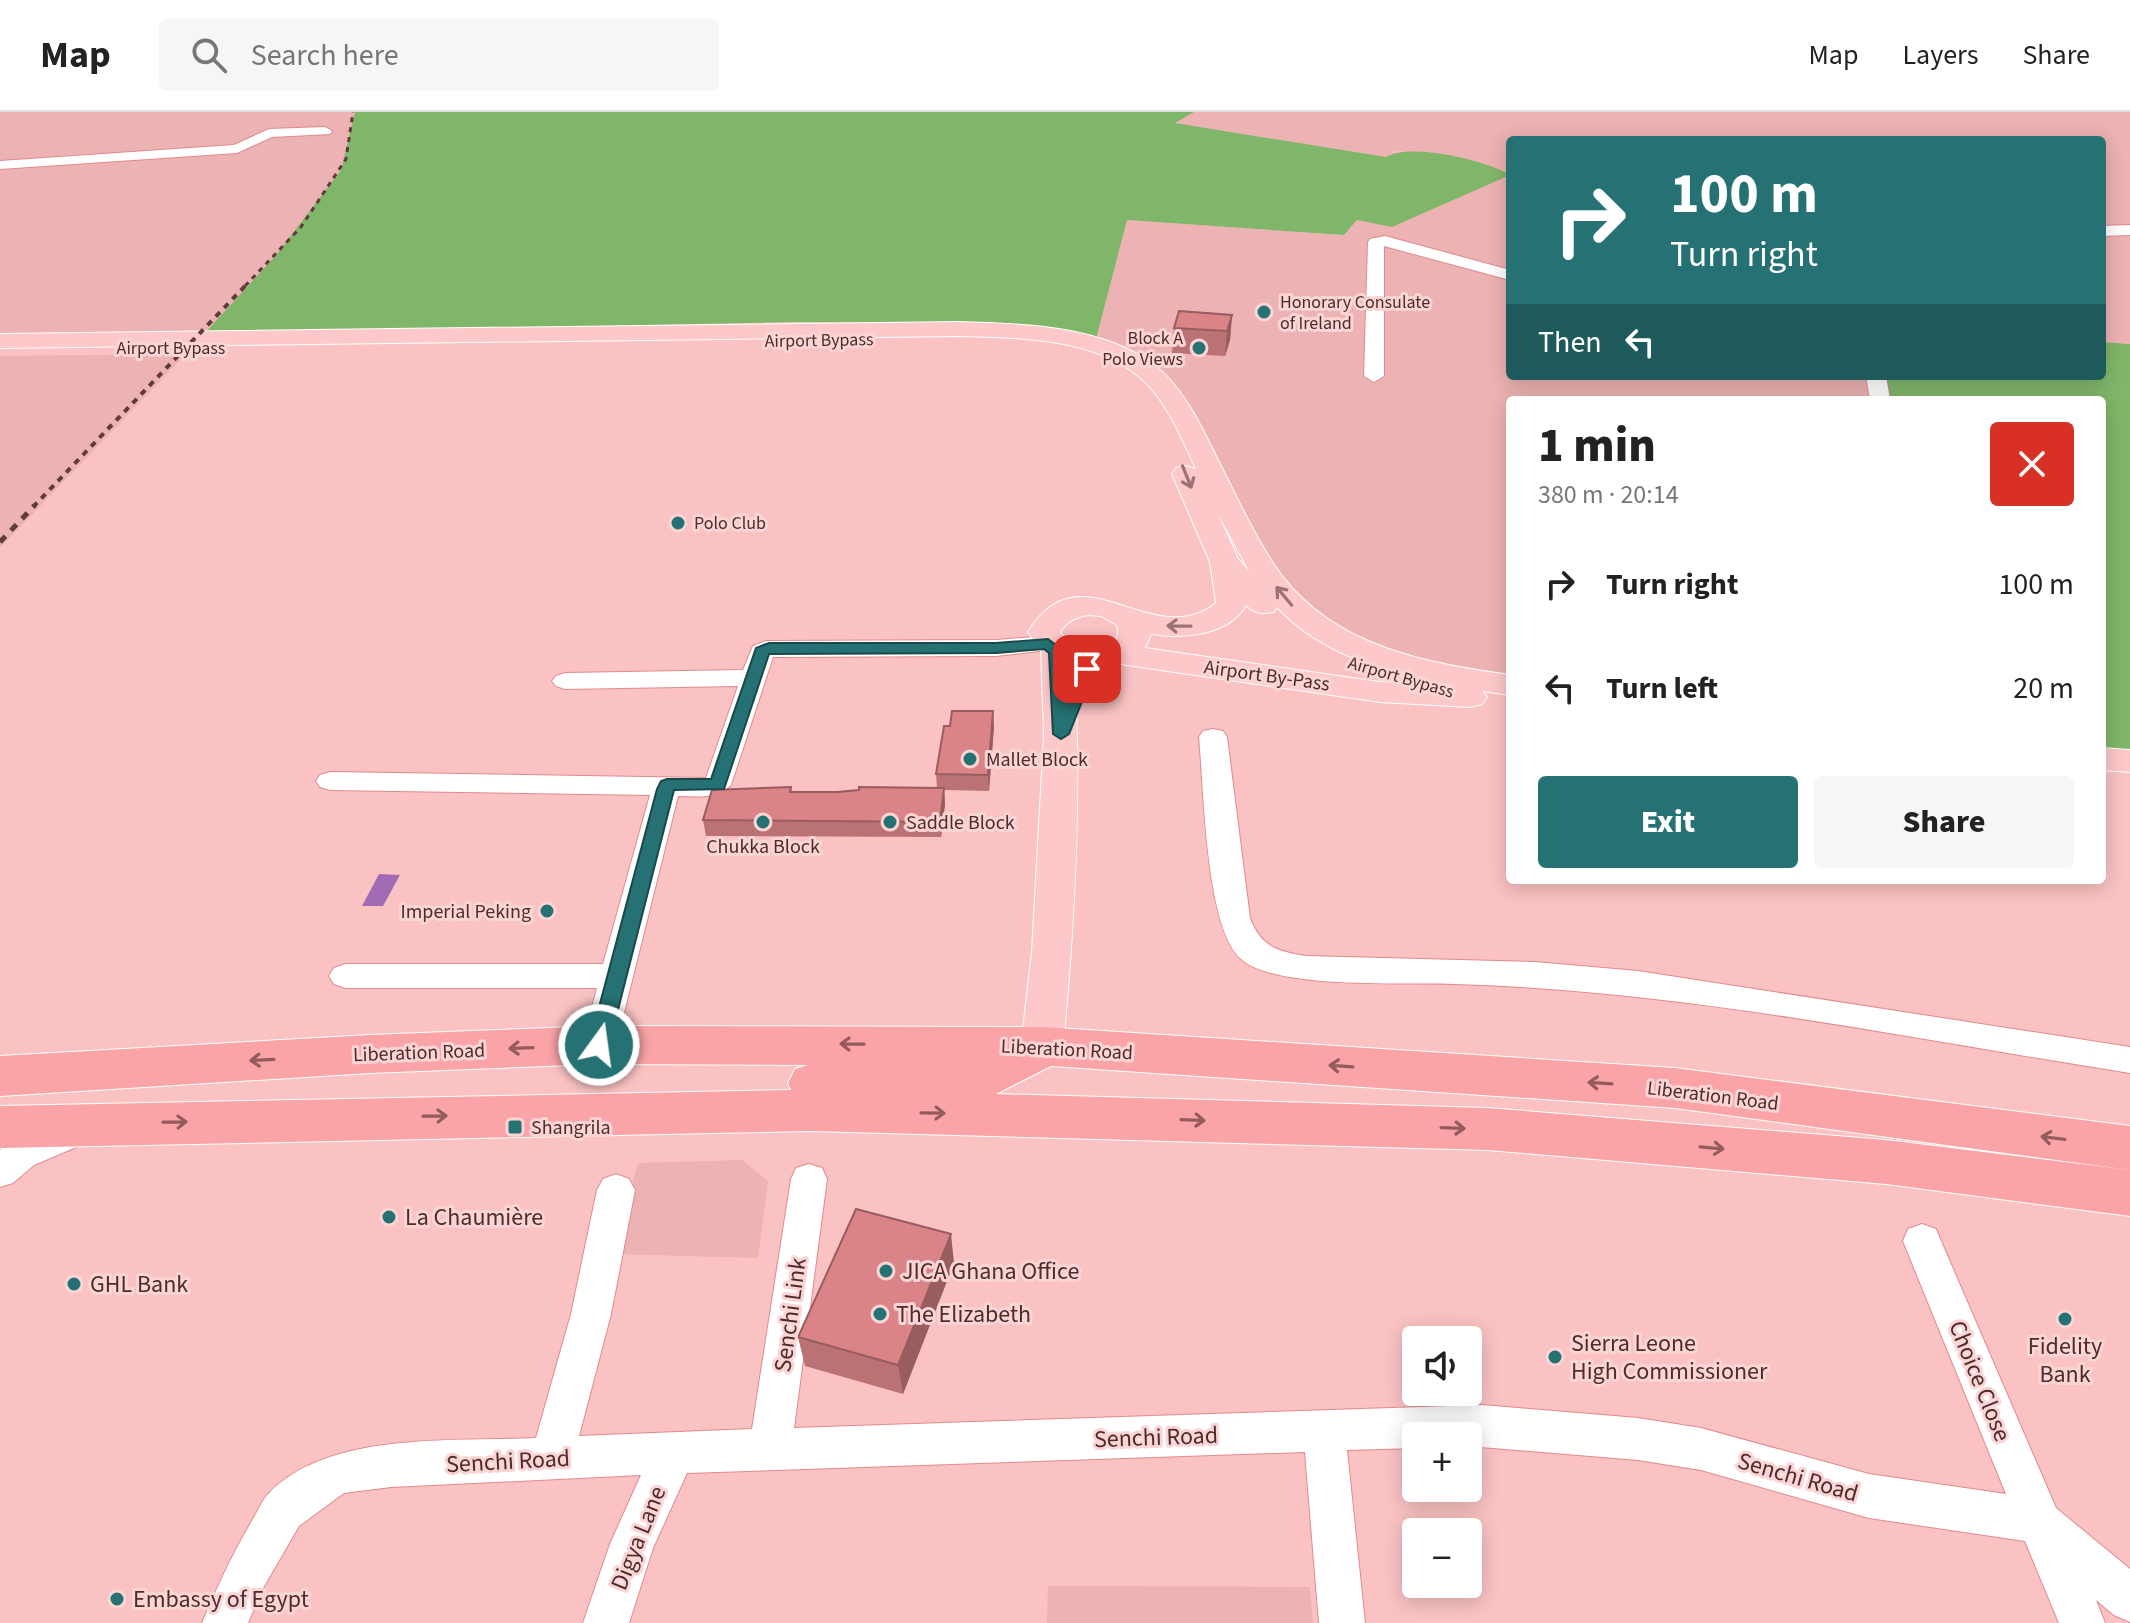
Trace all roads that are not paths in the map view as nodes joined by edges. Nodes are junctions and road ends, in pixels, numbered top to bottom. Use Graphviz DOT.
graph roads {
  1 [pos="325,131"];
  2 [pos="0,165"];
  3 [pos="2130,230"];
  4 [pos="2106,231"];
  5 [pos="1506,274"];
  6 [pos="0,341"];
  7 [pos="0,350"];
  8 [pos="1374,376"];
  9 [pos="1225,562"];
  10 [pos="1132,622"];
  11 [pos="1052,648"];
  12 [pos="1108,657"];
  13 [pos="754,678"];
  14 [pos="565,681"];
  15 [pos="1487,688"];
  16 [pos="1506,700"];
  17 [pos="1061,734"];
  18 [pos="1213,737"];
  19 [pos="2106,759"];
  20 [pos="2130,761"];
  21 [pos="330,781"];
  22 [pos="667,784"];
  23 [pos="345,976"];
  24 [pos="616,976"];
  25 [pos="599,1045"];
  26 [pos="1042,1046"];
  27 [pos="2130,1060"];
  28 [pos="0,1076"];
  29 [pos="659,1112"];
  30 [pos="97,1123"];
  31 [pos="0,1127"];
  32 [pos="2130,1148"];
  33 [pos="0,1172"];
  34 [pos="809,1179"];
  35 [pos="616,1190"];
  36 [pos="2130,1193"];
  37 [pos="1922,1241"];
  38 [pos="1324,1431"];
  39 [pos="770,1451"];
  40 [pos="674,1453"];
  41 [pos="552,1459"];
  42 [pos="2037,1521"];
  43 [pos="2130,1599"];
  44 [pos="225,1623"];
  45 [pos="606,1623"];
  46 [pos="1342,1623"];
  47 [pos="2082,1623"];
  1 -- 2 [label="street"];
  3 -- 4 [label="street"];
  5 -- 8 [label="street"];
  15 -- 6 [label="main road, Airport Bypass, one-way"];
  7 -- 9 [label="main road, Airport Bypass, one-way"];
  9 -- 10 [label="main road, one-way"];
  9 -- 15 [label="main road, Airport Bypass"];
  10 -- 11 [label="main road"];
  10 -- 12 [label="main road"];
  11 -- 12 [label="main road, Airport By-Pass"];
  11 -- 13 [label="street"];
  11 -- 17 [label="main road"];
  12 -- 15 [label="main road, Airport By-Pass"];
  12 -- 17 [label="main road"];
  13 -- 14 [label="street"];
  13 -- 22 [label="street"];
  15 -- 16 [label="main road, Airport By-Pass"];
  17 -- 26 [label="main road"];
  18 -- 27 [label="street"];
  19 -- 20 [label="main road"];
  21 -- 22 [label="street"];
  22 -- 24 [label="street"];
  23 -- 24 [label="street"];
  24 -- 25 [label="street"];
  26 -- 25 [label="highway, Liberation Road, one-way"];
  25 -- 28 [label="highway, Liberation Road, one-way"];
  26 -- 29 [label="highway"];
  32 -- 26 [label="highway, Liberation Road, one-way"];
  30 -- 29 [label="highway, one-way"];
  29 -- 36 [label="highway, one-way"];
  30 -- 31 [label="highway"];
  30 -- 33 [label="street"];
  34 -- 39 [label="street, Senchi Link"];
  35 -- 41 [label="street"];
  37 -- 42 [label="street, Choice Close"];
  38 -- 39 [label="street, Senchi Road"];
  38 -- 42 [label="street, Senchi Road"];
  38 -- 46 [label="street"];
  39 -- 40 [label="street, Senchi Road"];
  40 -- 41 [label="street, Senchi Road"];
  40 -- 45 [label="street, Digya Lane"];
  41 -- 44 [label="street, Senchi Road"];
  42 -- 43 [label="street"];
  42 -- 47 [label="street, Choice Close"];
}
